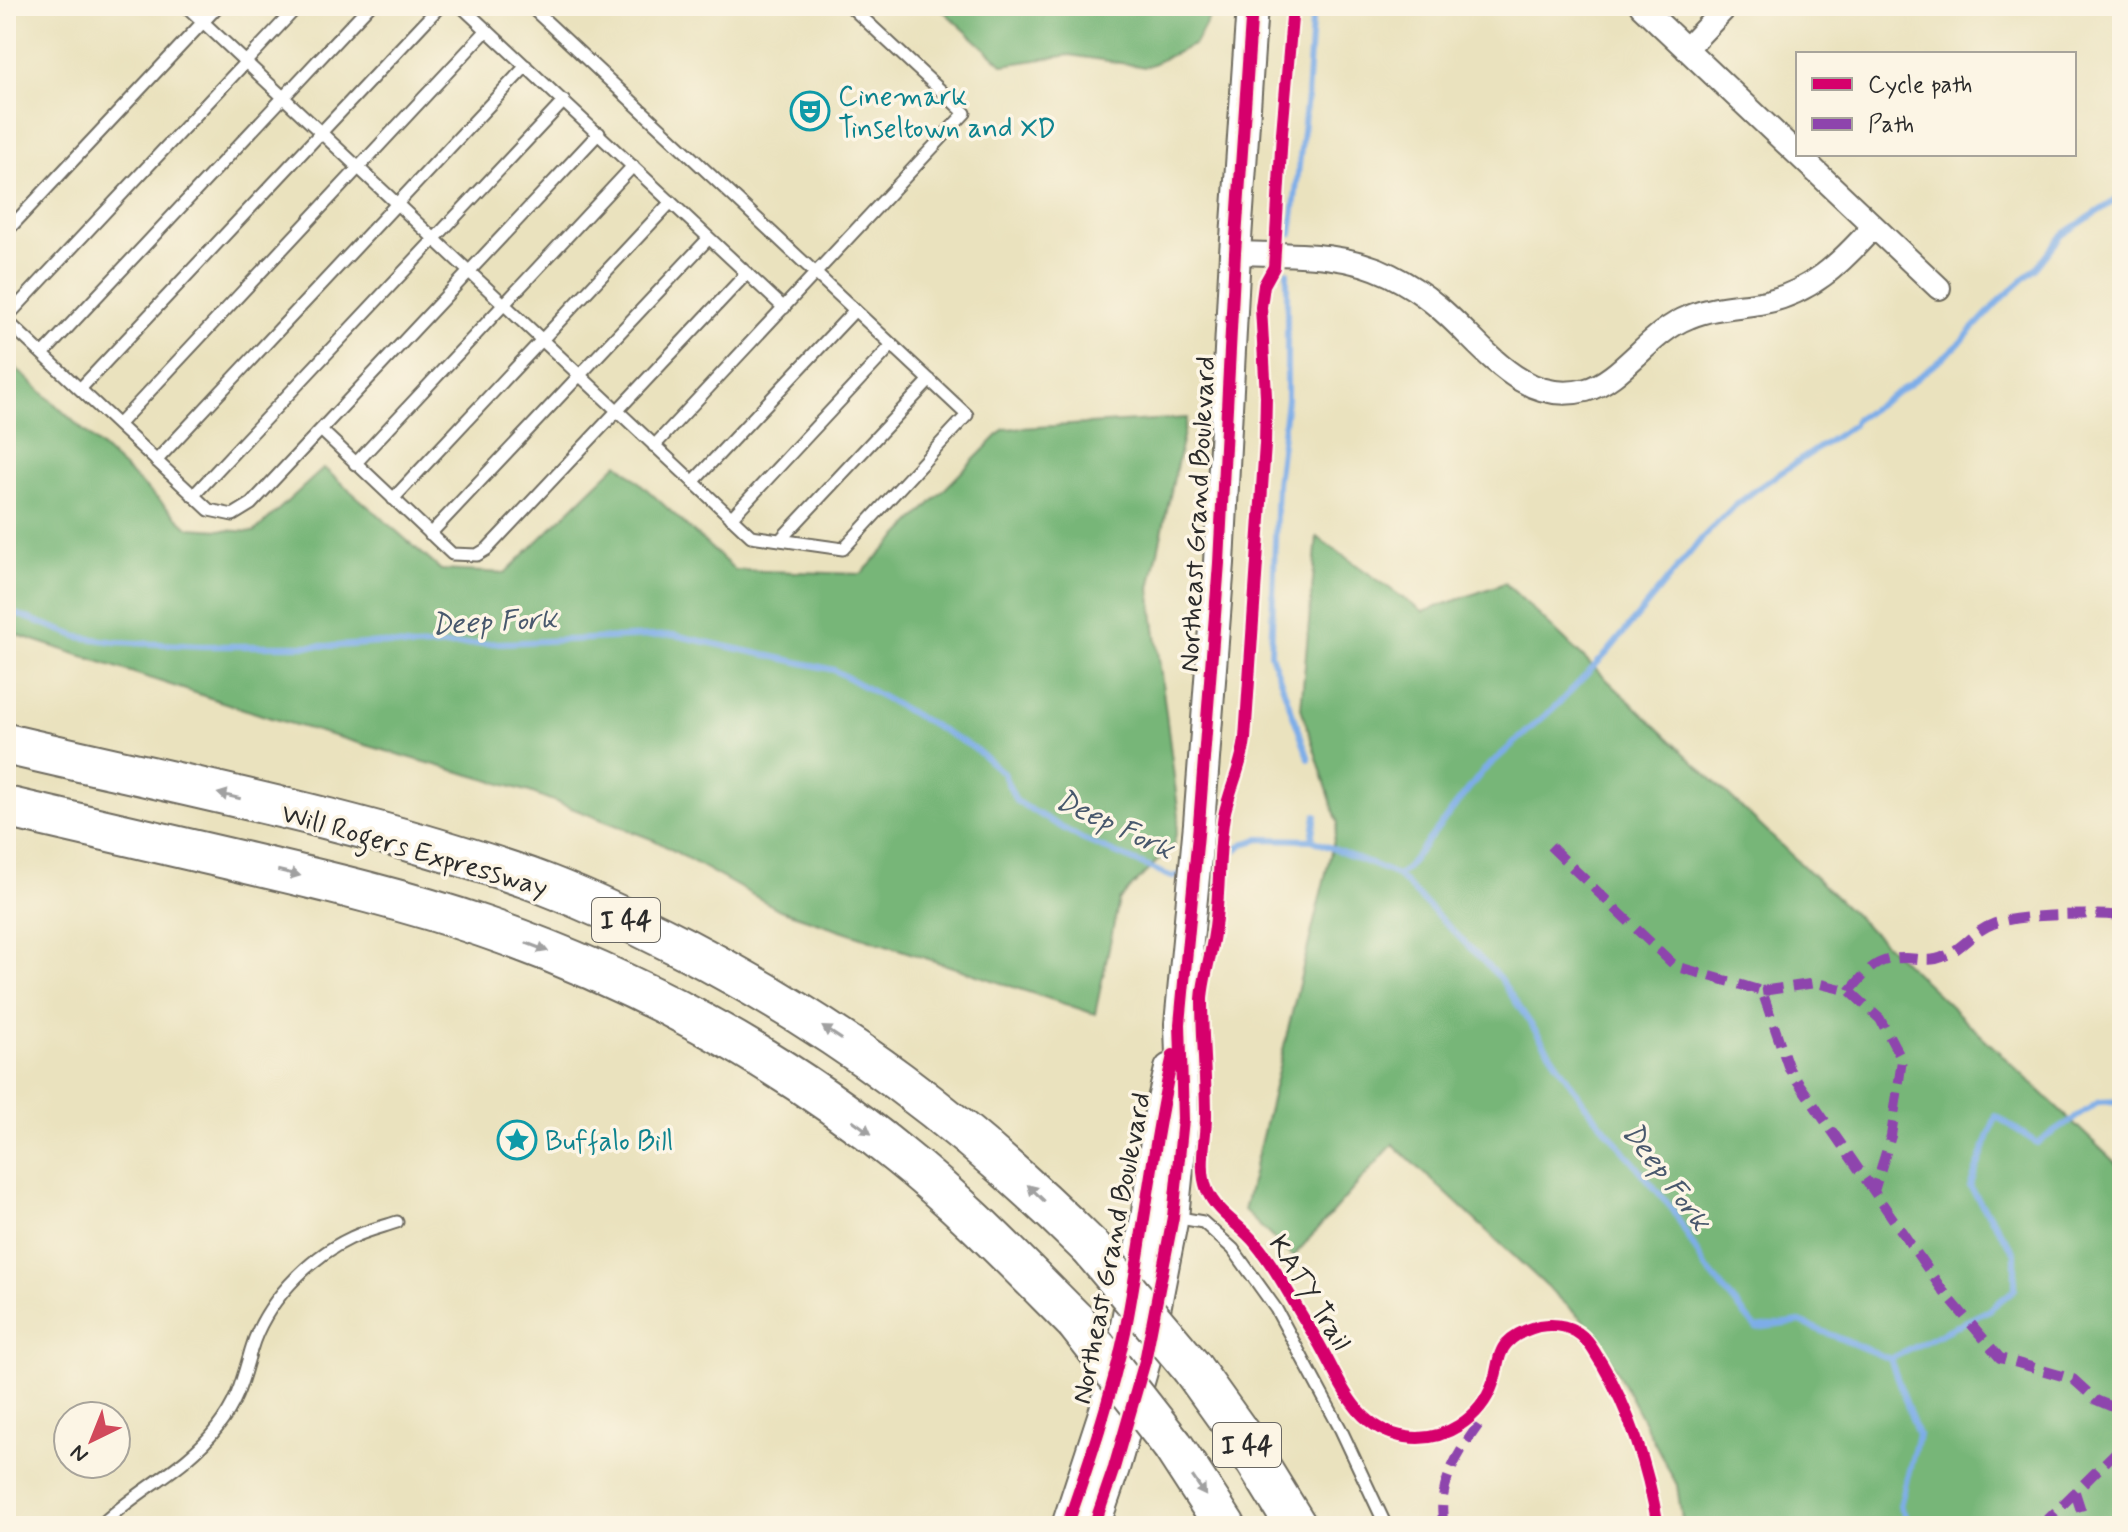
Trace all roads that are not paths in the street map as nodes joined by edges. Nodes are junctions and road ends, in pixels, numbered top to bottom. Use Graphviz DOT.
graph roads {
  1 [pos="186,6"];
  2 [pos="218,6"];
  3 [pos="298,6"];
  4 [pos="369,6"];
  5 [pos="440,6"];
  6 [pos="461,6"];
  7 [pos="530,6"];
  8 [pos="850,6"];
  9 [pos="1252,6"];
  10 [pos="1641,6"];
  11 [pos="1727,6"];
  12 [pos="203,22"];
  13 [pos="487,30"];
  14 [pos="1686,49"];
  15 [pos="245,62"];
  16 [pos="526,66"];
  17 [pos="283,97"];
  18 [pos="564,101"];
  19 [pos="321,133"];
  20 [pos="599,133"];
  21 [pos="1796,154"];
  22 [pos="1798,156"];
  23 [pos="633,166"];
  24 [pos="359,168"];
  25 [pos="671,202"];
  26 [pos="397,204"];
  27 [pos="1873,227"];
  28 [pos="6,232"];
  29 [pos="709,238"];
  30 [pos="434,239"];
  31 [pos="1235,253"];
  32 [pos="469,272"];
  33 [pos="747,273"];
  34 [pos="817,274"];
  35 [pos="1939,288"];
  36 [pos="504,305"];
  37 [pos="784,308"];
  38 [pos="855,310"];
  39 [pos="6,319"];
  40 [pos="541,340"];
  41 [pos="892,345"];
  42 [pos="43,354"];
  43 [pos="579,376"];
  44 [pos="930,380"];
  45 [pos="80,389"];
  46 [pos="617,410"];
  47 [pos="118,425"];
  48 [pos="321,430"];
  49 [pos="654,446"];
  50 [pos="156,461"];
  51 [pos="355,464"];
  52 [pos="693,482"];
  53 [pos="193,496"];
  54 [pos="393,499"];
  55 [pos="731,518"];
  56 [pos="430,534"];
  57 [pos="780,540"];
  58 [pos="6,732"];
  59 [pos="6,744"];
  60 [pos="77,761"];
  61 [pos="6,807"];
  62 [pos="6,826"];
  63 [pos="158,843"];
  64 [pos="1160,1214"];
  65 [pos="397,1222"];
  66 [pos="100,1526"];
  67 [pos="1067,1526"];
  68 [pos="1094,1526"];
  69 [pos="1225,1526"];
  70 [pos="1296,1526"];
  71 [pos="1386,1526"];
  1 -- 12 [label="lane"];
  2 -- 12 [label="lane"];
  3 -- 15 [label="lane"];
  4 -- 17 [label="lane"];
  5 -- 19 [label="lane"];
  6 -- 13 [label="lane"];
  7 -- 34 [label="lane"];
  8 -- 34 [label="lane"];
  9 -- 31 [label="street, Northeast Grand Boulevard"];
  10 -- 14 [label="street"];
  11 -- 14 [label="street"];
  12 -- 15 [label="lane"];
  12 -- 28 [label="lane"];
  13 -- 16 [label="lane"];
  13 -- 24 [label="lane"];
  14 -- 21 [label="street"];
  15 -- 17 [label="lane"];
  15 -- 39 [label="lane"];
  16 -- 18 [label="lane"];
  16 -- 26 [label="lane"];
  17 -- 19 [label="lane"];
  17 -- 42 [label="lane"];
  18 -- 20 [label="lane"];
  18 -- 30 [label="lane"];
  19 -- 24 [label="lane"];
  19 -- 45 [label="lane"];
  20 -- 23 [label="lane"];
  20 -- 32 [label="lane"];
  22 -- 27 [label="street"];
  23 -- 25 [label="lane"];
  23 -- 36 [label="lane"];
  24 -- 26 [label="lane"];
  24 -- 47 [label="lane"];
  25 -- 29 [label="lane"];
  25 -- 40 [label="lane"];
  26 -- 30 [label="lane"];
  26 -- 50 [label="lane"];
  27 -- 31 [label="street"];
  27 -- 35 [label="street"];
  29 -- 33 [label="lane"];
  29 -- 43 [label="lane"];
  30 -- 32 [label="lane"];
  30 -- 53 [label="lane"];
  31 -- 64 [label="street, Northeast Grand Boulevard"];
  32 -- 36 [label="lane"];
  32 -- 48 [label="lane"];
  33 -- 37 [label="lane"];
  33 -- 46 [label="lane"];
  34 -- 37 [label="lane"];
  34 -- 38 [label="lane"];
  36 -- 40 [label="lane"];
  36 -- 51 [label="lane"];
  37 -- 49 [label="lane"];
  38 -- 41 [label="lane"];
  38 -- 52 [label="lane"];
  39 -- 42 [label="lane"];
  40 -- 43 [label="lane"];
  40 -- 54 [label="lane"];
  41 -- 44 [label="lane"];
  41 -- 55 [label="lane"];
  42 -- 45 [label="lane"];
  43 -- 46 [label="lane"];
  43 -- 56 [label="lane"];
  44 -- 57 [label="lane"];
  44 -- 57 [label="lane"];
  45 -- 47 [label="lane"];
  46 -- 49 [label="lane"];
  46 -- 56 [label="lane"];
  47 -- 50 [label="lane"];
  48 -- 51 [label="lane"];
  48 -- 53 [label="lane"];
  49 -- 52 [label="lane"];
  50 -- 53 [label="lane"];
  51 -- 54 [label="lane"];
  52 -- 55 [label="lane"];
  54 -- 56 [label="lane"];
  55 -- 57 [label="lane"];
  58 -- 60 [label="highway"];
  59 -- 60 [label="highway, Will Rogers Expressway / I 44"];
  70 -- 60 [label="highway, Will Rogers Expressway / I 44, one-way, bridge"];
  61 -- 63 [label="highway, Will Rogers Expressway / I 44"];
  62 -- 63 [label="highway"];
  63 -- 69 [label="highway, Will Rogers Expressway / I 44, one-way, bridge"];
  64 -- 67 [label="street, Northeast Grand Boulevard"];
  64 -- 68 [label="street, Northeast Grand Boulevard"];
  64 -- 71 [label="lane"];
  65 -- 66 [label="lane"];
}
